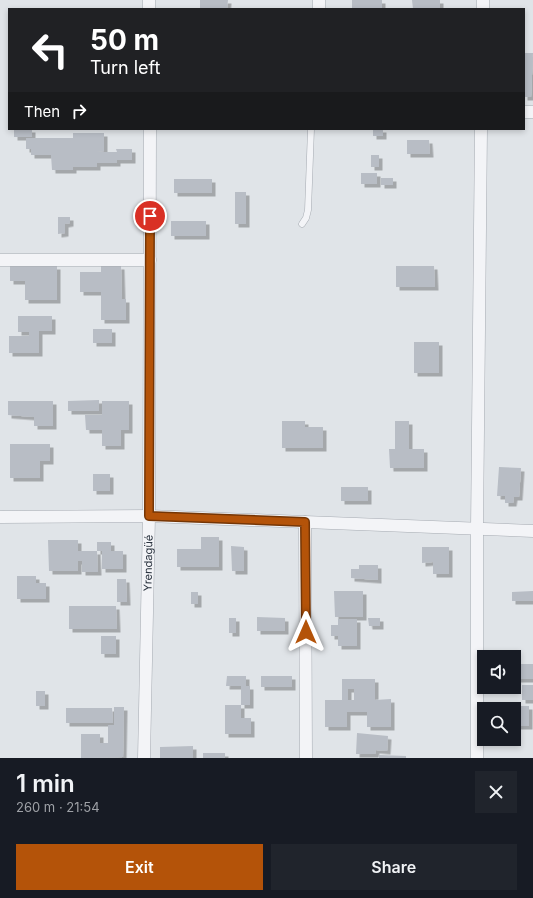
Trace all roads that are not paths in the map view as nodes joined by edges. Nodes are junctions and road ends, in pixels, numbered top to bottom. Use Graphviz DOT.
graph roads {
  1 [pos="150,130"];
  2 [pos="311,130"];
  3 [pos="481,130"];
  4 [pos="302,224"];
  5 [pos="0,260"];
  6 [pos="150,260"];
  7 [pos="149,516"];
  8 [pos="0,517"];
  9 [pos="305,522"];
  10 [pos="477,529"];
  11 [pos="533,531"];
  12 [pos="144,758"];
  13 [pos="306,758"];
  14 [pos="477,758"];
  1 -- 6 [label="street, Yrendagüé"];
  2 -- 4 [label="lane"];
  3 -- 10 [label="street"];
  5 -- 6 [label="street"];
  6 -- 7 [label="street, Yrendagüé"];
  7 -- 8 [label="street"];
  7 -- 9 [label="street"];
  7 -- 12 [label="street, Yrendagüé"];
  9 -- 10 [label="street"];
  9 -- 13 [label="street"];
  10 -- 11 [label="street"];
  10 -- 14 [label="street"];
}
